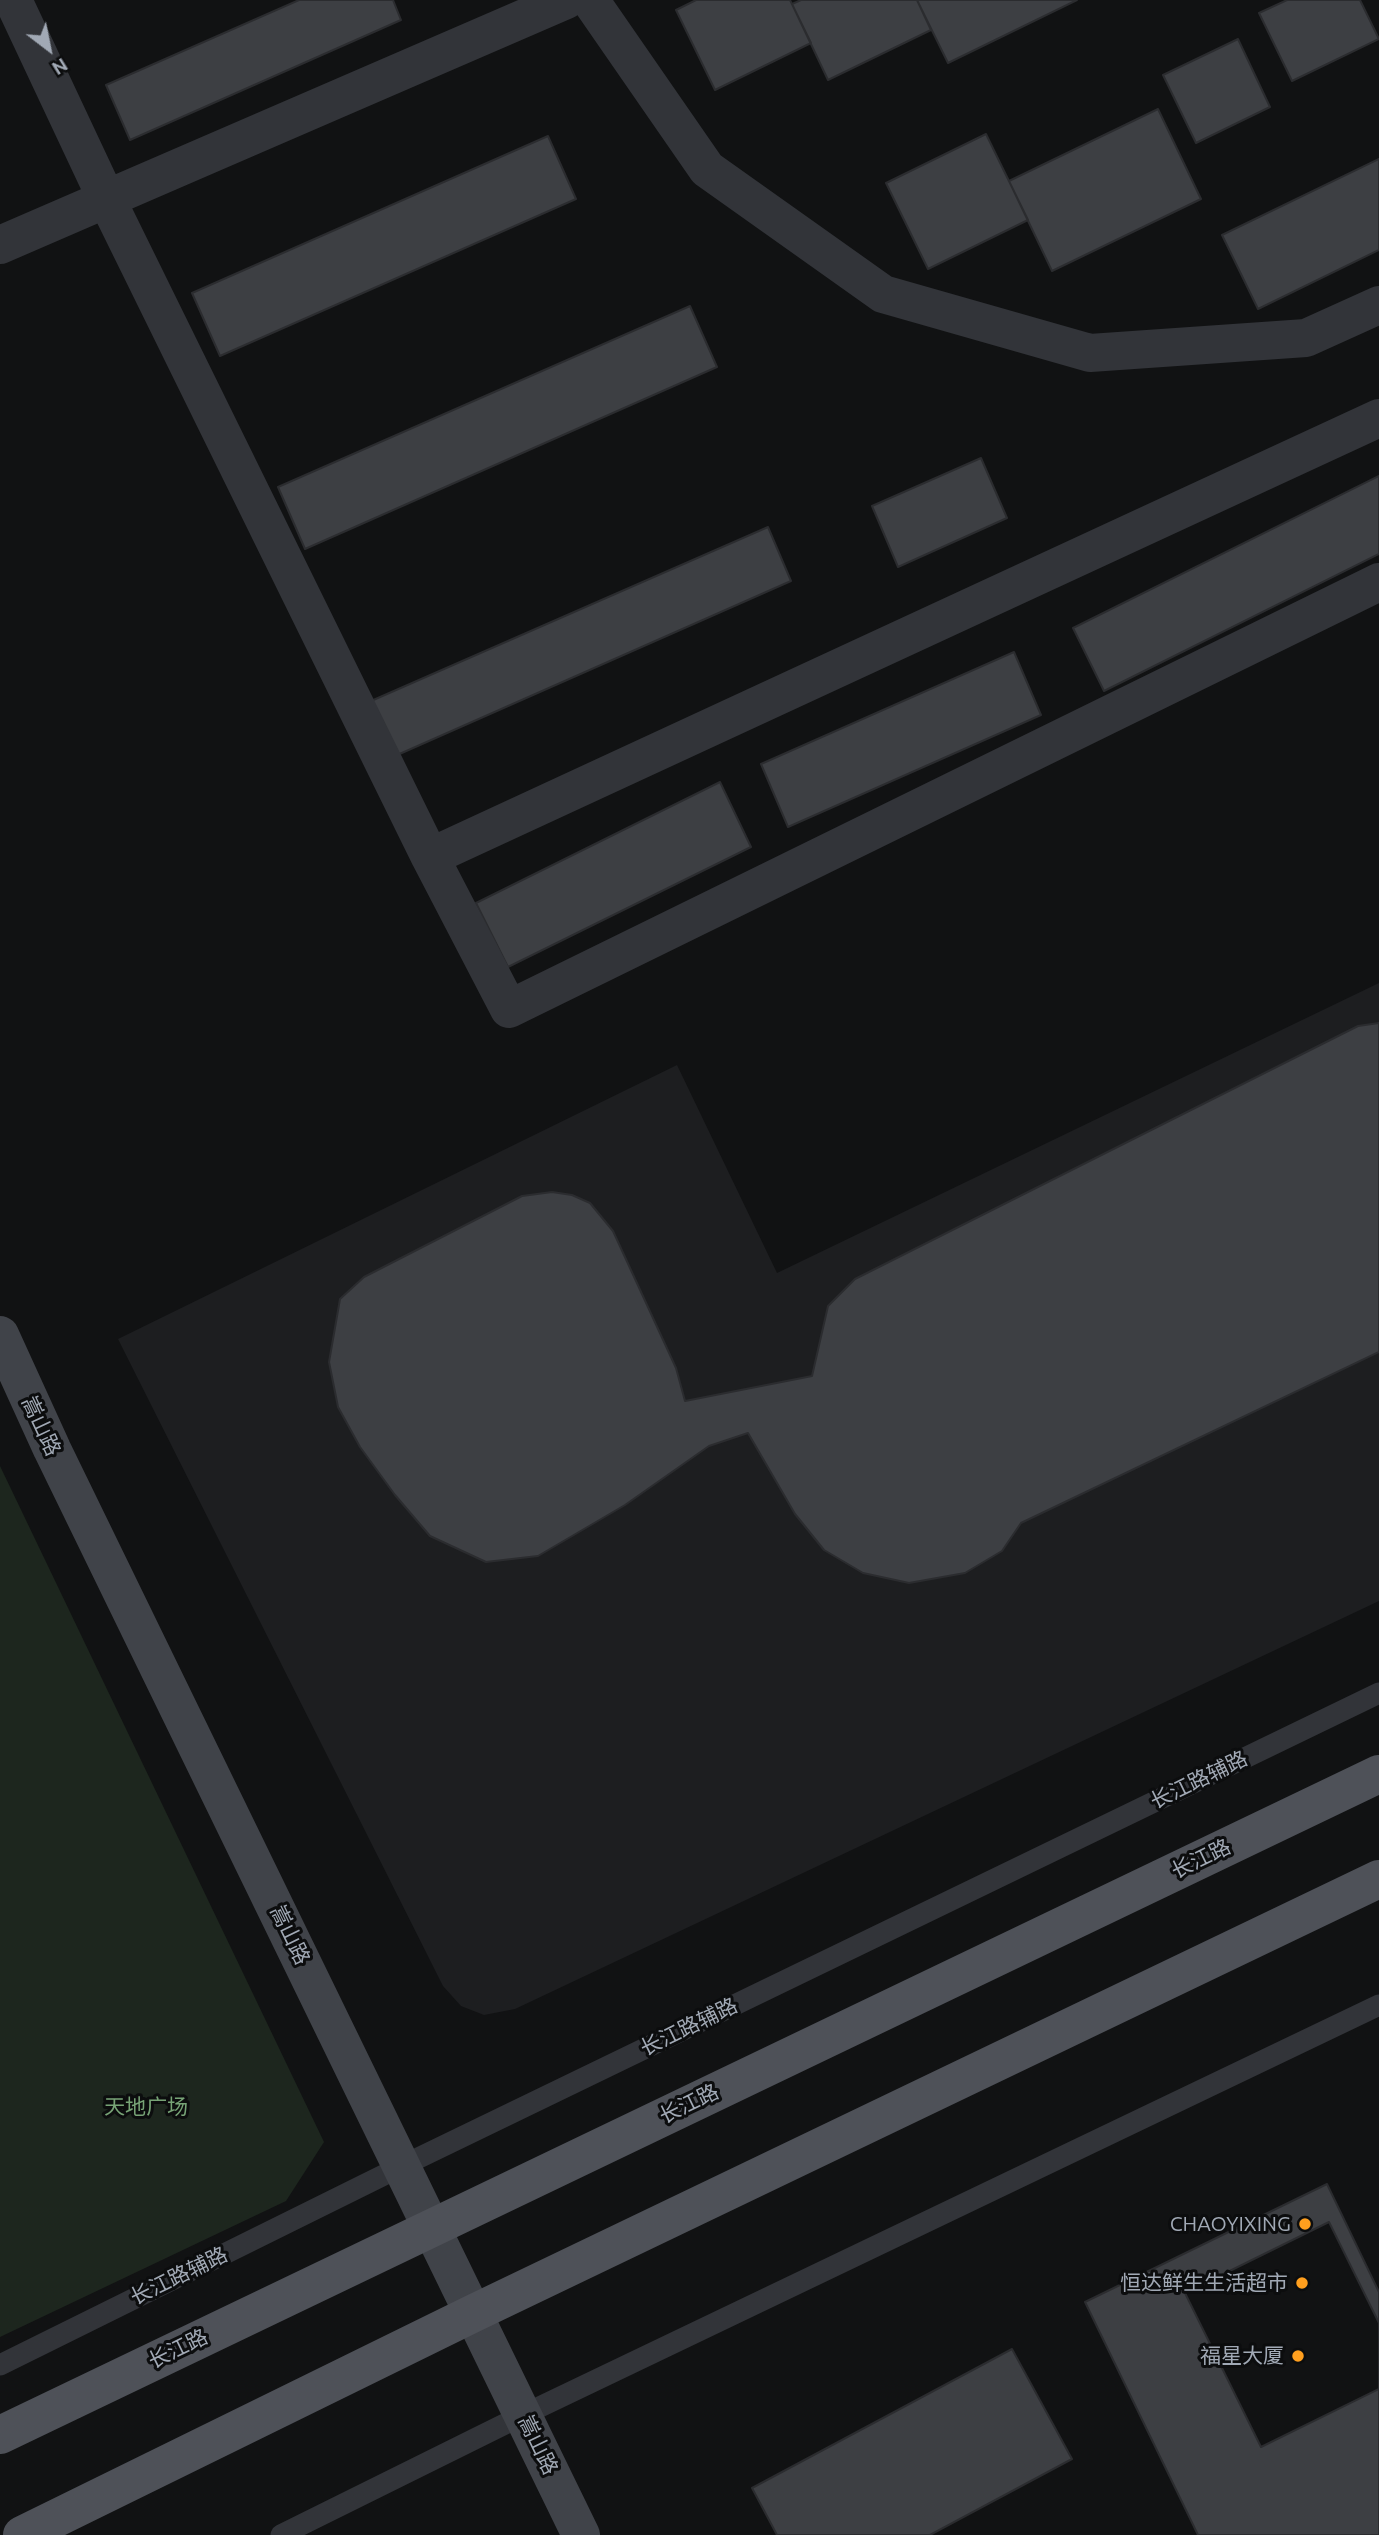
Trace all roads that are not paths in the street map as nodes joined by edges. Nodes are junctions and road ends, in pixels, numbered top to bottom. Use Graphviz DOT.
graph roads {
  1 [pos="13,0"];
  2 [pos="566,0"];
  3 [pos="590,0"];
  4 [pos="106,198"];
  5 [pos="0,245"];
  6 [pos="1379,305"];
  7 [pos="1379,418"];
  8 [pos="1379,582"];
  9 [pos="430,857"];
  10 [pos="0,1335"];
  11 [pos="1379,1693"];
  12 [pos="1379,1774"];
  13 [pos="1379,1879"];
  14 [pos="1379,2005"];
  15 [pos="402,2165"];
  16 [pos="432,2227"];
  17 [pos="474,2314"];
  18 [pos="0,2365"];
  19 [pos="523,2415"];
  20 [pos="0,2435"];
  21 [pos="22,2535"];
  22 [pos="281,2535"];
  23 [pos="581,2535"];
  1 -- 4 [label="street"];
  2 -- 4 [label="street"];
  3 -- 6 [label="street"];
  4 -- 5 [label="street"];
  4 -- 9 [label="street"];
  7 -- 9 [label="street"];
  8 -- 9 [label="street"];
  10 -- 15 [label="street, 嵩山路"];
  11 -- 15 [label="lane, 长江路辅路"];
  12 -- 16 [label="main road, 长江路"];
  13 -- 17 [label="main road"];
  14 -- 19 [label="lane"];
  15 -- 16 [label="street, 嵩山路"];
  15 -- 18 [label="lane, 长江路辅路"];
  16 -- 17 [label="street, 嵩山路"];
  16 -- 20 [label="main road, 长江路"];
  17 -- 19 [label="street, 嵩山路"];
  17 -- 21 [label="main road"];
  19 -- 22 [label="lane"];
  19 -- 23 [label="street, 嵩山路"];
}
